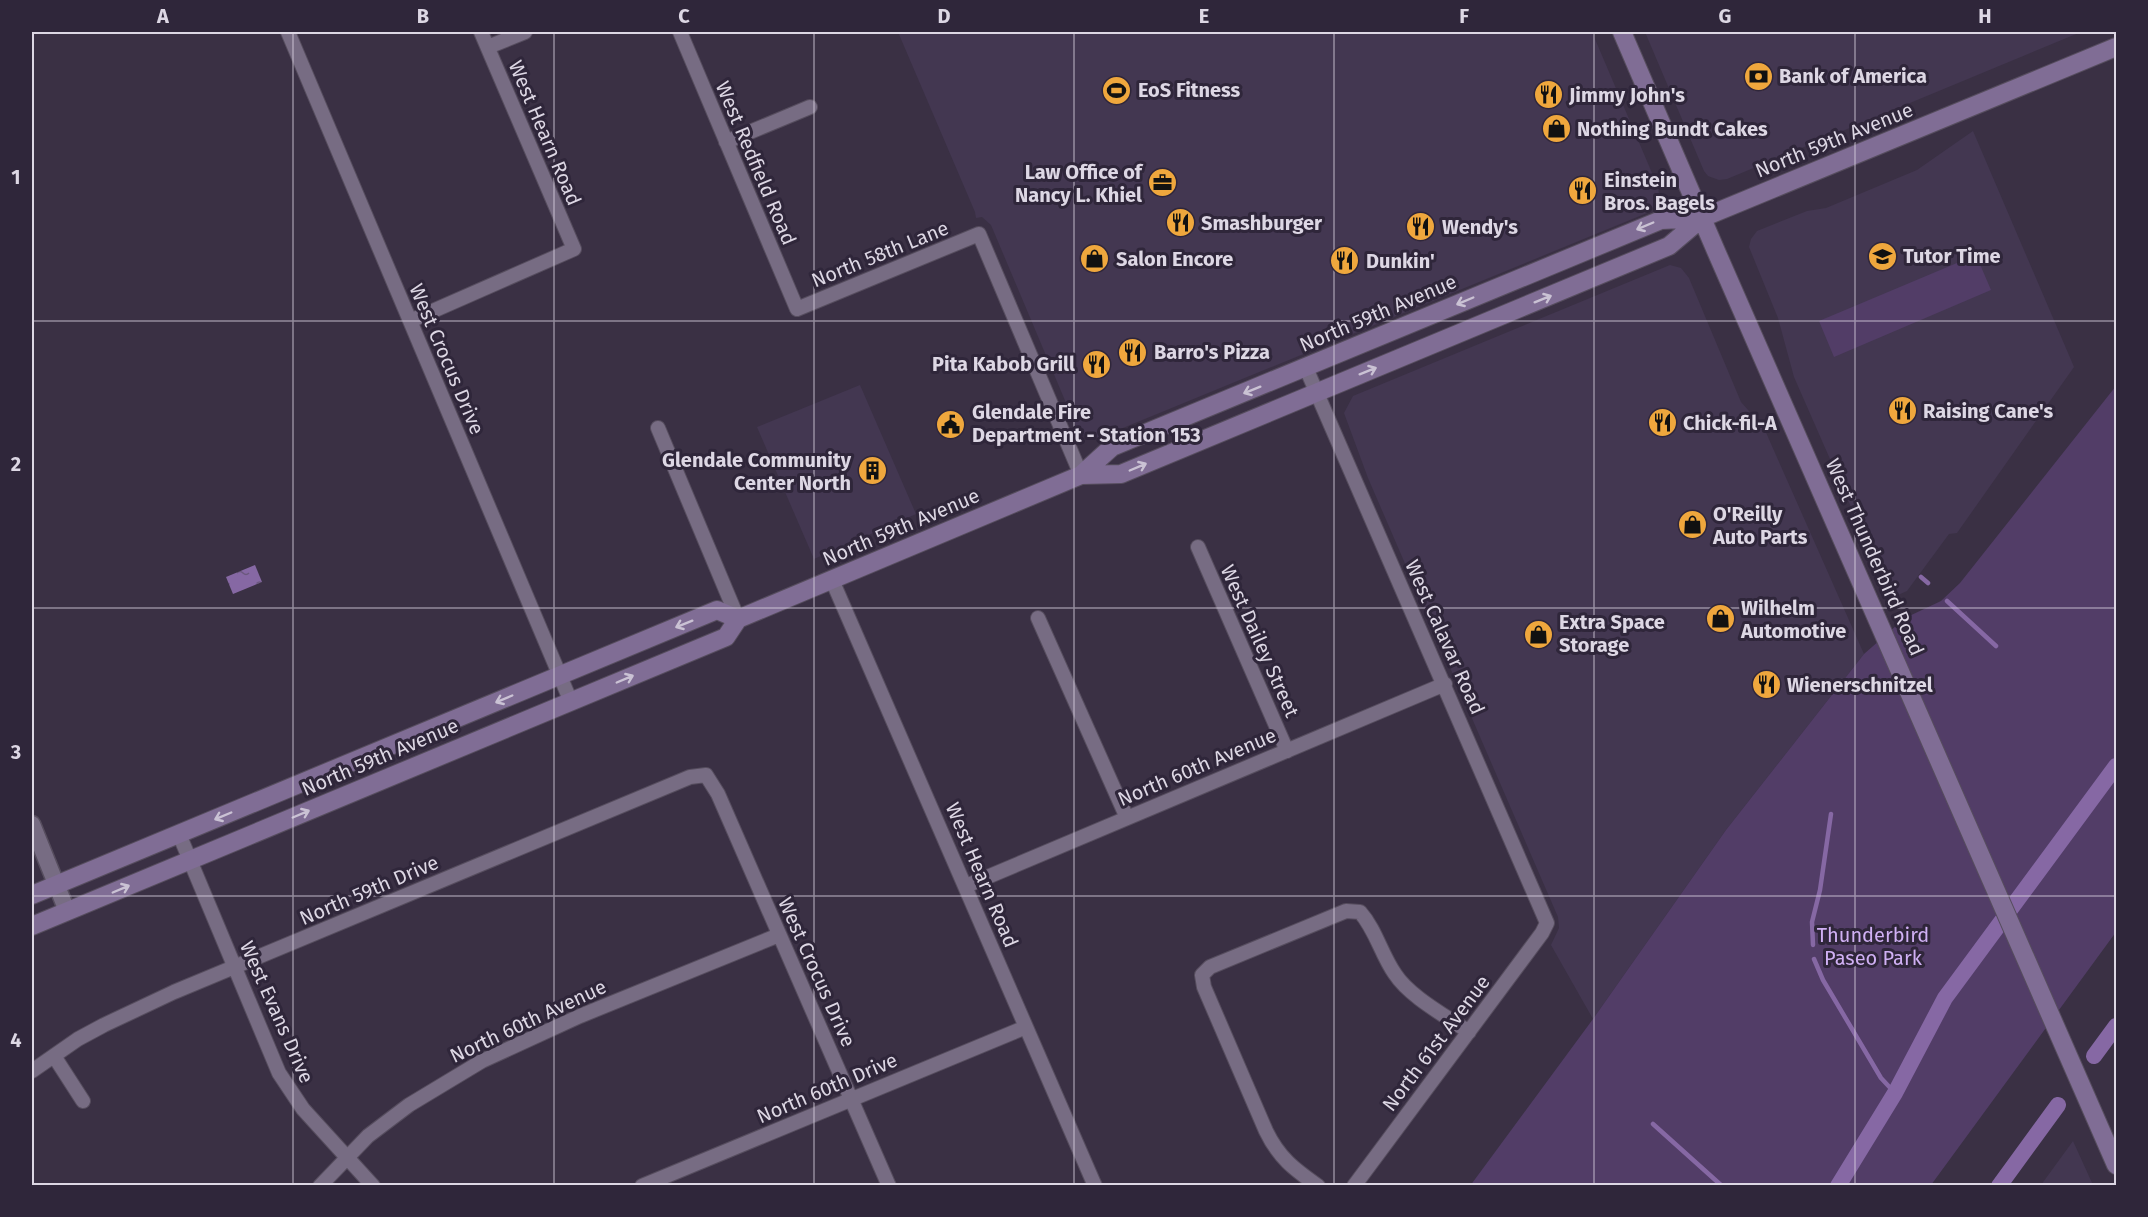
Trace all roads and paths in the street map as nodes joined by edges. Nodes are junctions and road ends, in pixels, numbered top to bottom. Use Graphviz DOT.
graph roads {
  1 [pos="288,32"];
  2 [pos="481,32"];
  3 [pos="525,32"];
  4 [pos="680,32"];
  5 [pos="1622,32"];
  6 [pos="488,47"];
  7 [pos="2116,48"];
  8 [pos="810,106"];
  9 [pos="726,142"];
  10 [pos="1702,218"];
  11 [pos="1508,283"];
  12 [pos="797,309"];
  13 [pos="410,321"];
  14 [pos="1454,336"];
  15 [pos="1306,368"];
  16 [pos="1317,392"];
  17 [pos="658,428"];
  18 [pos="1081,475"];
  19 [pos="1198,547"];
  20 [pos="832,580"];
  21 [pos="1038,618"];
  22 [pos="738,619"];
  23 [pos="560,676"];
  24 [pos="1445,684"];
  25 [pos="571,702"];
  26 [pos="1287,751"];
  27 [pos="706,775"];
  28 [pos="1127,818"];
  29 [pos="32,824"];
  30 [pos="179,834"];
  31 [pos="190,860"];
  32 [pos="56,884"];
  33 [pos="966,886"];
  34 [pos="32,895"];
  35 [pos="67,911"];
  36 [pos="1547,923"];
  37 [pos="32,926"];
  38 [pos="779,935"];
  39 [pos="234,967"];
  40 [pos="1026,1027"];
  41 [pos="1469,1032"];
  42 [pos="54,1056"];
  43 [pos="32,1071"];
  44 [pos="851,1099"];
  45 [pos="83,1101"];
  46 [pos="347,1158"];
  47 [pos="2116,1165"];
  48 [pos="320,1185"];
  49 [pos="373,1185"];
  50 [pos="642,1185"];
  51 [pos="889,1185"];
  52 [pos="1095,1185"];
  53 [pos="1318,1185"];
  54 [pos="1354,1185"];
  1 -- 13 [label="street, West Crocus Drive"];
  2 -- 6 [label="street, West Hearn Road"];
  3 -- 6 [label="street"];
  4 -- 9 [label="street, West Redfield Road"];
  5 -- 10 [label="main road, West Thunderbird Road"];
  6 -- 13 [label="street, West Hearn Road"];
  7 -- 10 [label="main road, North 59th Avenue"];
  8 -- 9 [label="street"];
  9 -- 12 [label="street, West Redfield Road"];
  10 -- 11 [label="main road, North 59th Avenue, one-way"];
  14 -- 10 [label="main road, North 59th Avenue, one-way"];
  10 -- 47 [label="main road, West Thunderbird Road"];
  11 -- 14 [label="main road"];
  11 -- 15 [label="main road, North 59th Avenue, one-way"];
  12 -- 18 [label="street, North 58th Lane"];
  13 -- 23 [label="street, West Crocus Drive"];
  16 -- 14 [label="main road, North 59th Avenue, one-way"];
  15 -- 16 [label="street, West Calavar Road"];
  15 -- 18 [label="main road, North 59th Avenue, one-way"];
  18 -- 16 [label="main road, North 59th Avenue, one-way"];
  16 -- 24 [label="street, West Calavar Road"];
  17 -- 22 [label="street"];
  18 -- 20 [label="main road, North 59th Avenue"];
  19 -- 26 [label="street, West Dailey Street"];
  20 -- 22 [label="main road, North 59th Avenue"];
  20 -- 33 [label="street, West Hearn Road"];
  21 -- 28 [label="street"];
  22 -- 23 [label="main road, North 59th Avenue, one-way"];
  25 -- 22 [label="main road, North 59th Avenue, one-way"];
  23 -- 25 [label="street, West Crocus Drive"];
  23 -- 30 [label="main road, North 59th Avenue, one-way"];
  24 -- 26 [label="street, North 60th Avenue"];
  24 -- 36 [label="street, West Calavar Road"];
  31 -- 25 [label="main road, North 59th Avenue, one-way"];
  26 -- 28 [label="street, North 60th Avenue"];
  27 -- 38 [label="street, West Crocus Drive"];
  27 -- 39 [label="street, North 59th Drive"];
  28 -- 33 [label="street, North 60th Avenue"];
  29 -- 32 [label="street"];
  30 -- 31 [label="street, West Evans Drive"];
  30 -- 32 [label="main road, North 59th Avenue"];
  35 -- 31 [label="main road, North 59th Avenue, one-way"];
  31 -- 39 [label="street, West Evans Drive"];
  32 -- 34 [label="main road, North 59th Avenue"];
  32 -- 35 [label="street"];
  33 -- 40 [label="street, West Hearn Road"];
  35 -- 37 [label="main road, North 59th Avenue"];
  36 -- 41 [label="street, North 61st Avenue"];
  38 -- 44 [label="street, West Crocus Drive"];
  38 -- 46 [label="street, North 60th Avenue"];
  39 -- 42 [label="street, North 59th Drive"];
  39 -- 46 [label="street, West Evans Drive"];
  40 -- 44 [label="street, North 60th Drive"];
  40 -- 52 [label="street, West Hearn Road"];
  41 -- 53 [label="street"];
  41 -- 54 [label="street, North 61st Avenue"];
  42 -- 43 [label="street, North 59th Drive"];
  42 -- 45 [label="street"];
  44 -- 50 [label="street, North 60th Drive"];
  44 -- 51 [label="street, West Crocus Drive"];
  46 -- 48 [label="street, North 60th Avenue"];
  46 -- 49 [label="street, West Evans Drive"];
}
